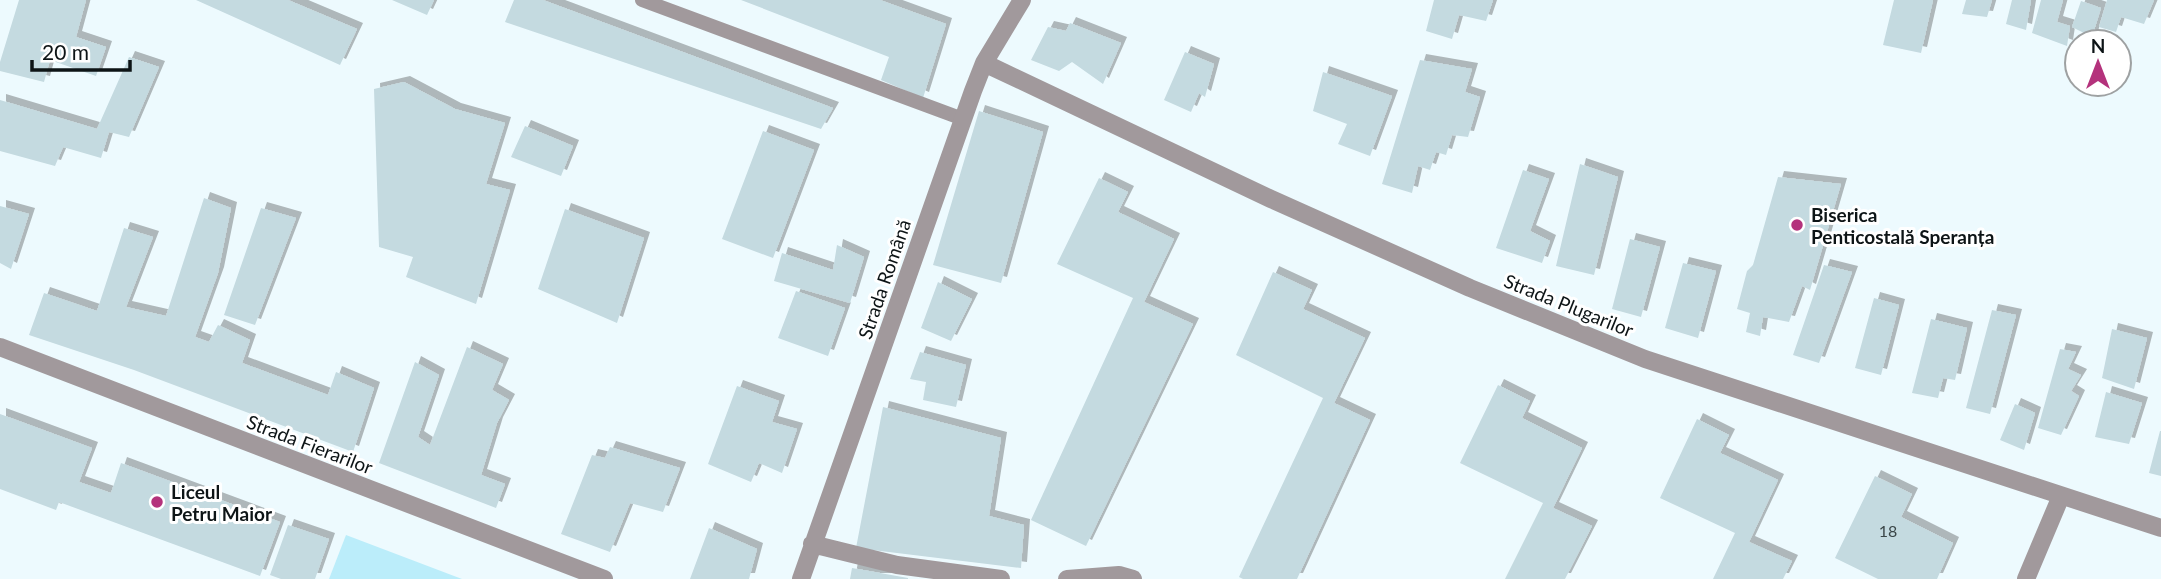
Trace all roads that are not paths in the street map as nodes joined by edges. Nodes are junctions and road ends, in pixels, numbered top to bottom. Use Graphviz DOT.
graph roads {
  1 [pos="642,0"];
  2 [pos="1022,0"];
  3 [pos="984,63"];
  4 [pos="963,119"];
  5 [pos="0,348"];
  6 [pos="2061,496"];
  7 [pos="2161,528"];
  8 [pos="812,544"];
  9 [pos="604,579"];
  10 [pos="801,579"];
  11 [pos="1001,579"];
  12 [pos="1067,579"];
  13 [pos="1133,579"];
  14 [pos="2026,579"];
  1 -- 4 [label="lane"];
  2 -- 3 [label="street, Strada Română"];
  3 -- 4 [label="street, Strada Română"];
  3 -- 6 [label="street, Strada Plugarilor"];
  4 -- 8 [label="street, Strada Română"];
  5 -- 9 [label="street, Strada Fierarilor"];
  6 -- 7 [label="street, Strada Plugarilor"];
  6 -- 14 [label="street"];
  8 -- 10 [label="street, Strada Română"];
  8 -- 11 [label="street"];
  12 -- 13 [label="street"];
}
